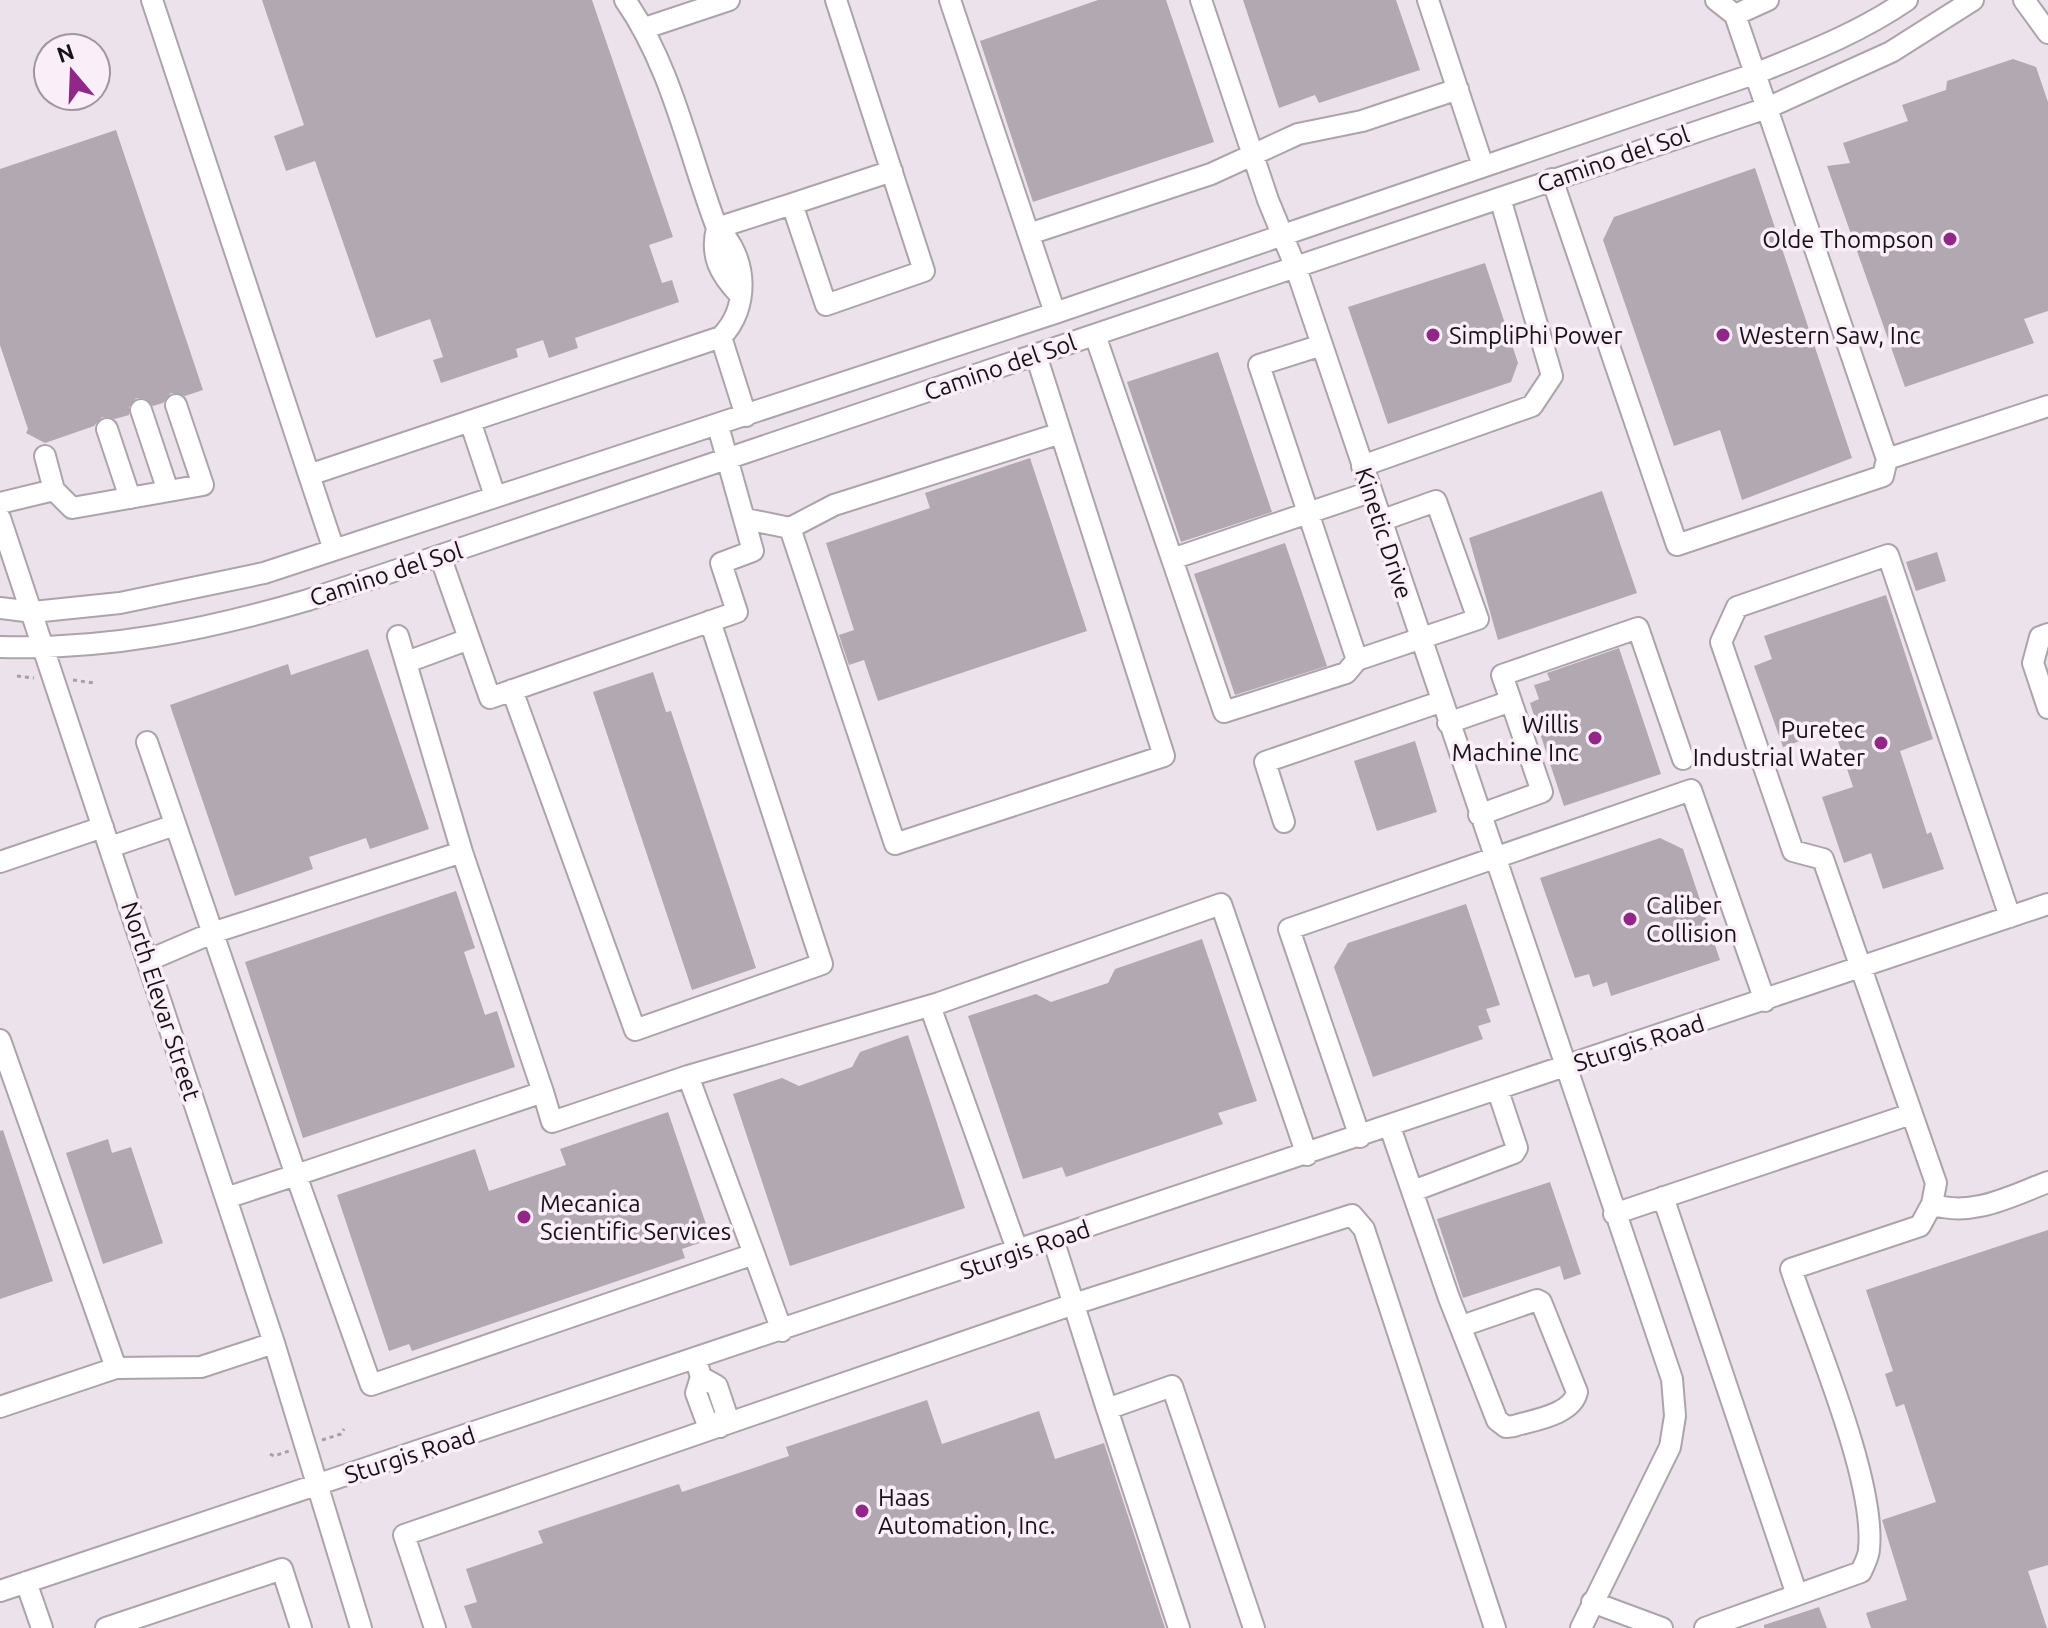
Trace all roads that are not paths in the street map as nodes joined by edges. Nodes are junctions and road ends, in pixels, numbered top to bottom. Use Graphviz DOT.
graph roads {
  1 [pos="152,0"];
  2 [pos="625,0"];
  3 [pos="729,0"];
  4 [pos="836,0"];
  5 [pos="951,0"];
  6 [pos="1201,0"];
  7 [pos="1428,0"];
  8 [pos="1716,0"];
  9 [pos="1768,0"];
  10 [pos="1907,0"];
  11 [pos="1973,0"];
  12 [pos="2024,0"];
  13 [pos="1735,15"];
  14 [pos="645,28"];
  15 [pos="2048,33"];
  16 [pos="1757,73"];
  17 [pos="1458,89"];
  18 [pos="1767,108"];
  19 [pos="1253,154"];
  20 [pos="1483,166"];
  21 [pos="892,171"];
  22 [pos="1552,179"];
  23 [pos="1500,198"];
  24 [pos="792,204"];
  25 [pos="717,228"];
  26 [pos="1029,234"];
  27 [pos="1284,235"];
  28 [pos="1296,268"];
  29 [pos="1055,313"];
  30 [pos="1095,335"];
  31 [pos="721,337"];
  32 [pos="1322,345"];
  33 [pos="1036,355"];
  34 [pos="176,405"];
  35 [pos="2048,406"];
  36 [pos="141,410"];
  37 [pos="746,416"];
  38 [pos="470,421"];
  39 [pos="718,426"];
  40 [pos="107,429"];
  41 [pos="1061,433"];
  42 [pos="45,456"];
  43 [pos="729,458"];
  44 [pos="1887,459"];
  45 [pos="1362,466"];
  46 [pos="309,475"];
  47 [pos="54,490"];
  48 [pos="168,491"];
  49 [pos="1370,492"];
  50 [pos="495,496"];
  51 [pos="130,498"];
  52 [pos="0,503"];
  53 [pos="1308,513"];
  54 [pos="0,518"];
  55 [pos="746,519"];
  56 [pos="1380,521"];
  57 [pos="790,528"];
  58 [pos="334,550"];
  59 [pos="440,556"];
  60 [pos="1172,559"];
  61 [pos="0,608"];
  62 [pos="33,612"];
  63 [pos="710,621"];
  64 [pos="2048,634"];
  65 [pos="398,636"];
  66 [pos="469,639"];
  67 [pos="1419,639"];
  68 [pos="0,647"];
  69 [pos="44,648"];
  70 [pos="1357,660"];
  71 [pos="407,662"];
  72 [pos="512,690"];
  73 [pos="1511,701"];
  74 [pos="1440,702"];
  75 [pos="2048,708"];
  76 [pos="1448,723"];
  77 [pos="147,742"];
  78 [pos="1683,759"];
  79 [pos="1479,815"];
  80 [pos="1284,822"];
  81 [pos="175,825"];
  82 [pos="103,827"];
  83 [pos="110,847"];
  84 [pos="462,852"];
  85 [pos="1494,857"];
  86 [pos="0,862"];
  87 [pos="2048,904"];
  88 [pos="2010,917"];
  89 [pos="212,933"];
  90 [pos="147,961"];
  91 [pos="1862,968"];
  92 [pos="1765,1001"];
  93 [pos="930,1006"];
  94 [pos="0,1040"];
  95 [pos="1564,1068"];
  96 [pos="688,1076"];
  97 [pos="1498,1091"];
  98 [pos="543,1092"];
  99 [pos="1911,1114"];
  100 [pos="1390,1127"];
  101 [pos="1360,1137"];
  102 [pos="1307,1155"];
  103 [pos="296,1175"];
  104 [pos="2048,1182"];
  105 [pos="1413,1191"];
  106 [pos="1663,1197"];
  107 [pos="226,1198"];
  108 [pos="1932,1204"];
  109 [pos="1614,1214"];
  110 [pos="1053,1239"];
  111 [pos="1018,1252"];
  112 [pos="754,1254"];
  113 [pos="1074,1304"];
  114 [pos="1462,1326"];
  115 [pos="782,1331"];
  116 [pos="274,1343"];
  117 [pos="116,1368"];
  118 [pos="698,1369"];
  119 [pos="0,1407"];
  120 [pos="1107,1409"];
  121 [pos="720,1427"];
  122 [pos="317,1486"];
  123 [pos="26,1582"];
  124 [pos="0,1591"];
  125 [pos="1797,1595"];
  126 [pos="1592,1602"];
  127 [pos="42,1628"];
  128 [pos="106,1628"];
  129 [pos="301,1628"];
  130 [pos="361,1628"];
  131 [pos="435,1628"];
  132 [pos="1179,1628"];
  133 [pos="1254,1628"];
  134 [pos="1495,1628"];
  135 [pos="1581,1628"];
  136 [pos="1662,1628"];
  137 [pos="1705,1628"];
  1 -- 46 [label="street"];
  2 -- 14 [label="street"];
  3 -- 14 [label="street"];
  4 -- 21 [label="street"];
  5 -- 26 [label="street"];
  6 -- 19 [label="street, Kinetic Drive"];
  7 -- 17 [label="street"];
  8 -- 13 [label="street"];
  9 -- 13 [label="street"];
  10 -- 16 [label="street, Camino del Sol"];
  11 -- 18 [label="street, Camino del Sol"];
  12 -- 15 [label="street"];
  13 -- 16 [label="street"];
  14 -- 25 [label="street"];
  16 -- 18 [label="street"];
  16 -- 20 [label="street, Camino del Sol"];
  17 -- 19 [label="street"];
  17 -- 20 [label="street"];
  18 -- 22 [label="street, Camino del Sol"];
  18 -- 44 [label="street"];
  19 -- 26 [label="street"];
  19 -- 27 [label="street, Kinetic Drive"];
  20 -- 27 [label="street, Camino del Sol"];
  21 -- 24 [label="street"];
  21 -- 24 [label="street"];
  22 -- 23 [label="street, Camino del Sol"];
  22 -- 44 [label="street"];
  23 -- 28 [label="street, Camino del Sol"];
  23 -- 45 [label="street"];
  24 -- 25 [label="street"];
  25 -- 31 [label="street"];
  26 -- 29 [label="street"];
  27 -- 28 [label="street, Kinetic Drive"];
  27 -- 29 [label="street, Camino del Sol"];
  28 -- 30 [label="street, Camino del Sol"];
  28 -- 32 [label="street, Kinetic Drive"];
  29 -- 37 [label="street, Camino del Sol"];
  30 -- 33 [label="street, Camino del Sol"];
  30 -- 60 [label="street"];
  31 -- 37 [label="street"];
  31 -- 38 [label="street"];
  32 -- 45 [label="street, Kinetic Drive"];
  32 -- 53 [label="street"];
  33 -- 41 [label="street"];
  33 -- 43 [label="street, Camino del Sol"];
  34 -- 48 [label="street"];
  35 -- 44 [label="street"];
  36 -- 48 [label="street"];
  37 -- 39 [label="street, Camino del Sol"];
  38 -- 46 [label="street"];
  38 -- 50 [label="street"];
  39 -- 43 [label="street"];
  39 -- 50 [label="street, Camino del Sol"];
  40 -- 51 [label="street"];
  41 -- 57 [label="street"];
  41 -- 57 [label="street"];
  42 -- 47 [label="street"];
  43 -- 55 [label="street"];
  43 -- 59 [label="street, Camino del Sol"];
  45 -- 49 [label="street, Kinetic Drive"];
  46 -- 58 [label="street"];
  47 -- 51 [label="street"];
  47 -- 52 [label="street"];
  48 -- 51 [label="street"];
  49 -- 53 [label="street"];
  49 -- 56 [label="street, Kinetic Drive"];
  50 -- 58 [label="street, Camino del Sol"];
  53 -- 60 [label="street"];
  53 -- 70 [label="street"];
  54 -- 62 [label="street, North Elevar Street"];
  55 -- 57 [label="street"];
  55 -- 63 [label="street"];
  56 -- 67 [label="street, Kinetic Drive"];
  56 -- 67 [label="street"];
  58 -- 62 [label="street, Camino del Sol"];
  59 -- 66 [label="street"];
  59 -- 69 [label="street, Camino del Sol"];
  60 -- 70 [label="street"];
  61 -- 62 [label="street, Camino del Sol"];
  62 -- 69 [label="street, North Elevar Street"];
  63 -- 72 [label="street"];
  63 -- 72 [label="street"];
  64 -- 75 [label="street"];
  65 -- 71 [label="street"];
  66 -- 71 [label="street"];
  66 -- 72 [label="street"];
  67 -- 70 [label="street"];
  67 -- 74 [label="street, Kinetic Drive"];
  68 -- 69 [label="street, Camino del Sol"];
  69 -- 82 [label="street, North Elevar Street"];
  71 -- 84 [label="street"];
  73 -- 76 [label="street"];
  73 -- 78 [label="street"];
  73 -- 79 [label="street"];
  74 -- 76 [label="street, Kinetic Drive"];
  74 -- 80 [label="street"];
  76 -- 79 [label="street, Kinetic Drive"];
  77 -- 81 [label="street"];
  79 -- 85 [label="street, Kinetic Drive"];
  81 -- 83 [label="street"];
  81 -- 89 [label="street"];
  82 -- 83 [label="street, North Elevar Street"];
  82 -- 86 [label="street"];
  83 -- 90 [label="street, North Elevar Street"];
  84 -- 89 [label="street"];
  84 -- 98 [label="street"];
  85 -- 92 [label="street"];
  85 -- 95 [label="street, Kinetic Drive"];
  85 -- 101 [label="street"];
  87 -- 88 [label="street, Sturgis Road"];
  88 -- 91 [label="street, Sturgis Road"];
  88 -- 91 [label="street"];
  89 -- 90 [label="street"];
  89 -- 103 [label="street"];
  90 -- 107 [label="street, North Elevar Street"];
  91 -- 92 [label="street, Sturgis Road"];
  91 -- 99 [label="street"];
  92 -- 95 [label="street, Sturgis Road"];
  93 -- 96 [label="street"];
  93 -- 102 [label="street"];
  93 -- 111 [label="street"];
  94 -- 117 [label="street"];
  95 -- 97 [label="street, Sturgis Road"];
  95 -- 109 [label="street, Kinetic Drive"];
  96 -- 98 [label="street"];
  96 -- 112 [label="street"];
  97 -- 100 [label="street, Sturgis Road"];
  97 -- 105 [label="street"];
  98 -- 103 [label="street"];
  99 -- 106 [label="street"];
  99 -- 108 [label="street"];
  100 -- 101 [label="street, Sturgis Road"];
  100 -- 105 [label="street"];
  101 -- 102 [label="street, Sturgis Road"];
  102 -- 110 [label="street, Sturgis Road"];
  103 -- 107 [label="street"];
  103 -- 112 [label="street"];
  104 -- 108 [label="street"];
  105 -- 114 [label="street"];
  106 -- 109 [label="street"];
  106 -- 125 [label="street"];
  107 -- 116 [label="street, North Elevar Street"];
  108 -- 125 [label="street"];
  109 -- 126 [label="street, Kinetic Drive"];
  110 -- 111 [label="street, Sturgis Road"];
  110 -- 113 [label="street"];
  111 -- 115 [label="street, Sturgis Road"];
  112 -- 115 [label="street"];
  113 -- 120 [label="street"];
  113 -- 121 [label="street"];
  113 -- 134 [label="street"];
  114 -- 114 [label="street"];
  115 -- 118 [label="street, Sturgis Road"];
  116 -- 117 [label="street"];
  116 -- 122 [label="street, North Elevar Street"];
  117 -- 119 [label="street"];
  118 -- 121 [label="street"];
  118 -- 122 [label="street, Sturgis Road"];
  120 -- 132 [label="street"];
  120 -- 133 [label="street"];
  121 -- 131 [label="street"];
  122 -- 123 [label="street, Sturgis Road"];
  122 -- 130 [label="street, North Elevar Street"];
  123 -- 124 [label="street, Sturgis Road"];
  123 -- 127 [label="street"];
  125 -- 137 [label="street"];
  126 -- 135 [label="street, Kinetic Drive"];
  126 -- 136 [label="street"];
  128 -- 129 [label="street"];
}
